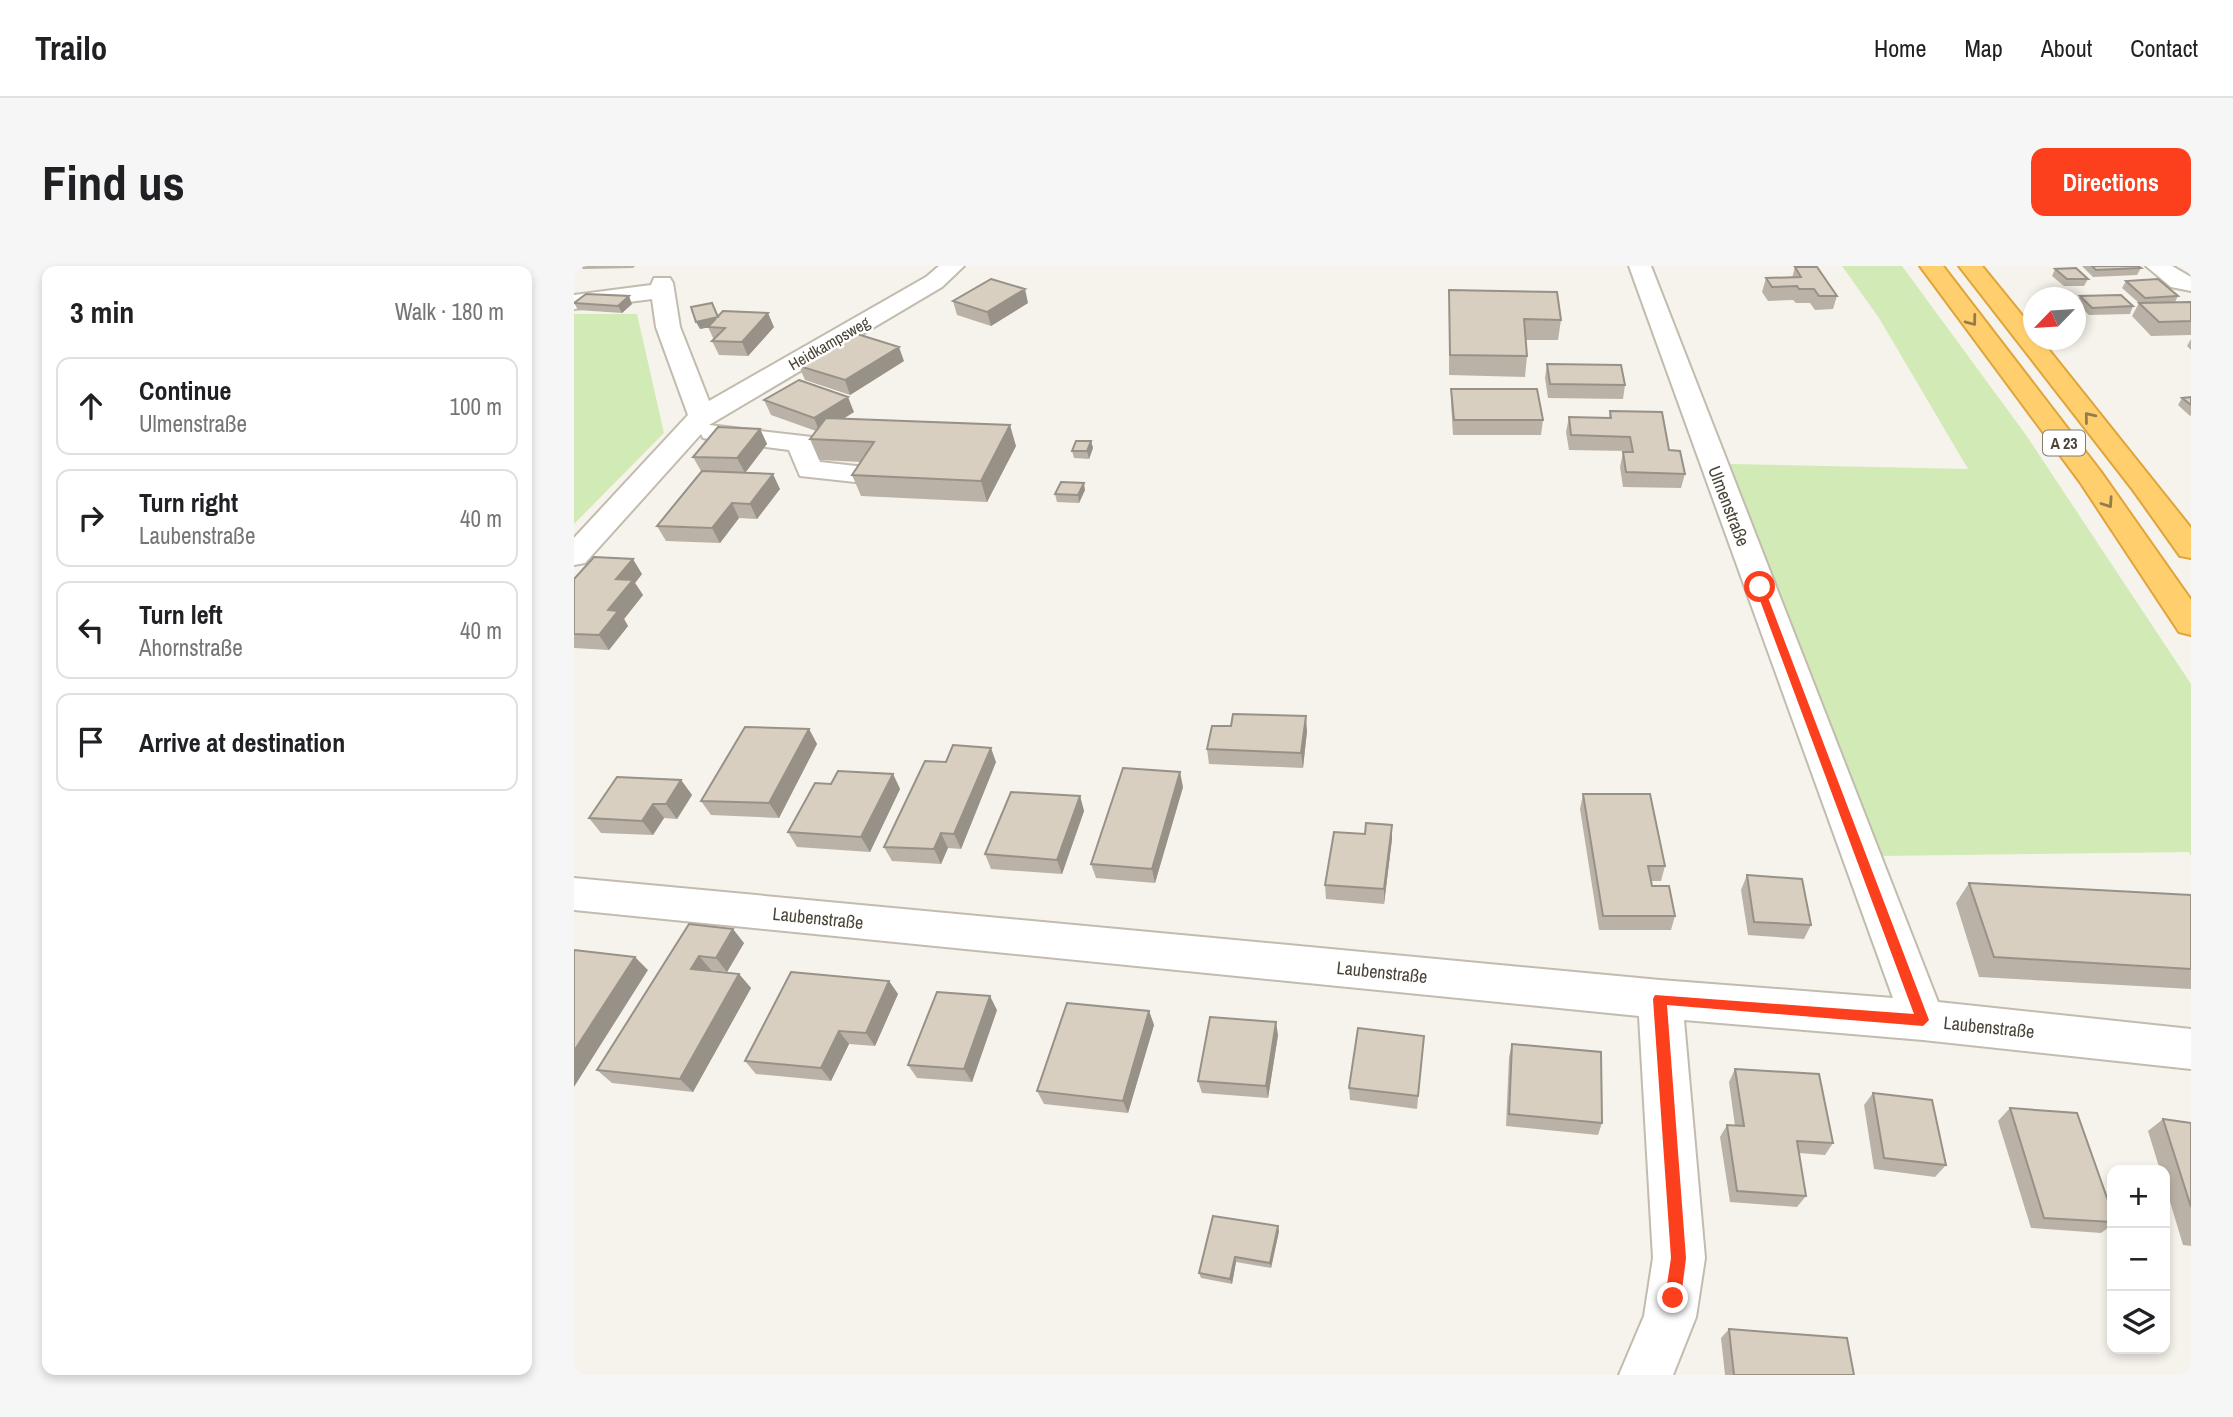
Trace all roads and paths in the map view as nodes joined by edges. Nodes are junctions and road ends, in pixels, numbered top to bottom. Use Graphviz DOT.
graph roads {
  1 [pos="953,266"];
  2 [pos="1640,266"];
  3 [pos="1931,266"];
  4 [pos="1970,266"];
  5 [pos="2158,266"];
  6 [pos="2183,266"];
  7 [pos="2191,276"];
  8 [pos="2191,284"];
  9 [pos="574,302"];
  10 [pos="696,422"];
  11 [pos="855,473"];
  12 [pos="2191,548"];
  13 [pos="574,556"];
  14 [pos="2191,624"];
  15 [pos="574,894"];
  16 [pos="1660,999"];
  17 [pos="1923,1020"];
  18 [pos="2191,1049"];
  19 [pos="1646,1375"];
  1 -- 10 [label="street, Heidkampsweg"];
  2 -- 17 [label="street, Ulmenstraße"];
  3 -- 14 [label="highway, A 23, one-way"];
  12 -- 4 [label="highway, A 23, one-way"];
  5 -- 8 [label="street"];
  6 -- 7 [label="street"];
  9 -- 10 [label="street"];
  10 -- 11 [label="street"];
  10 -- 13 [label="street, Heidkampsweg"];
  15 -- 16 [label="street, Laubenstraße"];
  16 -- 17 [label="street, Laubenstraße"];
  16 -- 19 [label="street"];
  17 -- 18 [label="street, Laubenstraße"];
}
